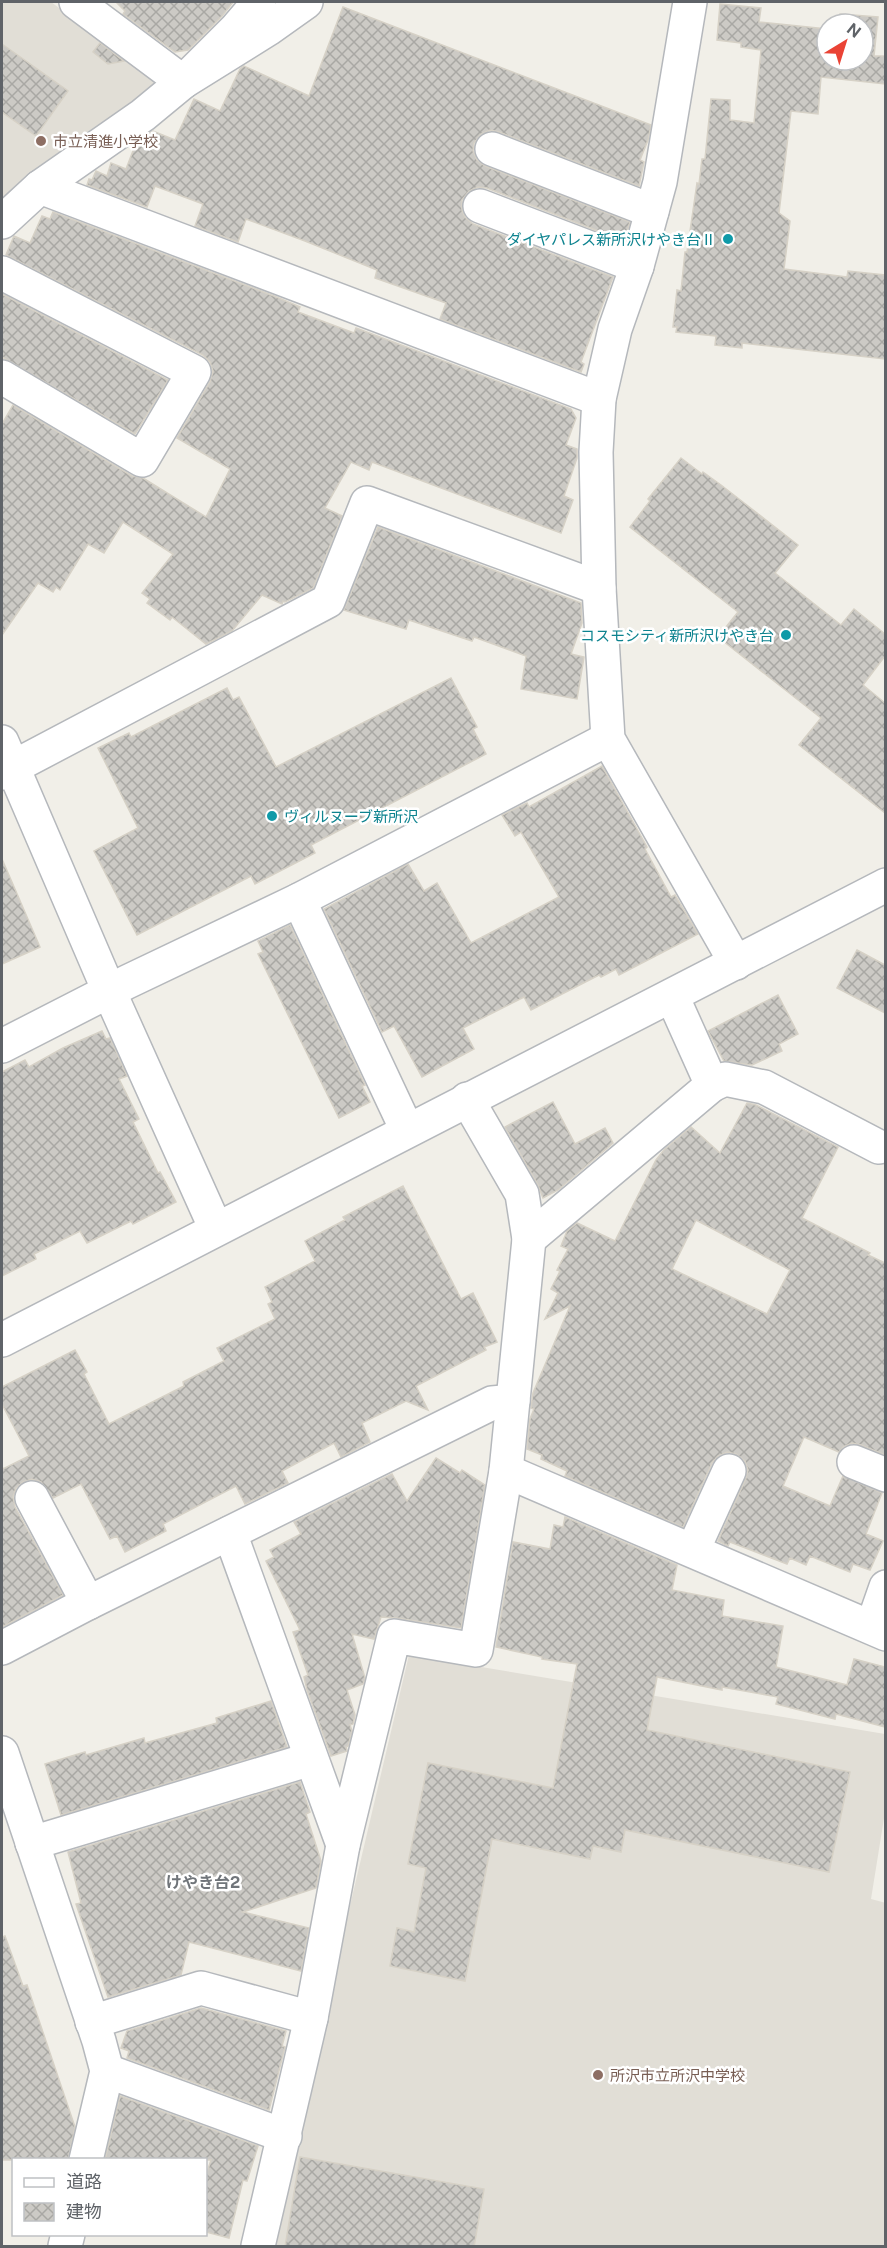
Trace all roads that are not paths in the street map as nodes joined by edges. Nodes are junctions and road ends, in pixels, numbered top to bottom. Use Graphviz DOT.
graph roads {
  1 [pos="76,2"];
  2 [pos="258,2"];
  3 [pos="306,2"];
  4 [pos="690,2"];
  5 [pos="183,82"];
  6 [pos="492,149"];
  7 [pos="40,187"];
  8 [pos="480,206"];
  9 [pos="652,211"];
  10 [pos="2,222"];
  11 [pos="637,266"];
  12 [pos="2,273"];
  13 [pos="2,377"];
  14 [pos="599,399"];
  15 [pos="599,588"];
  16 [pos="608,739"];
  17 [pos="6,760"];
  18 [pos="885,885"];
  19 [pos="299,900"];
  20 [pos="736,963"];
  21 [pos="109,991"];
  22 [pos="672,996"];
  23 [pos="2,1046"];
  24 [pos="712,1084"];
  25 [pos="467,1099"];
  26 [pos="407,1130"];
  27 [pos="879,1147"];
  28 [pos="216,1229"];
  29 [pos="529,1239"];
  30 [pos="2,1340"];
  31 [pos="513,1401"];
  32 [pos="854,1462"];
  33 [pos="506,1471"];
  34 [pos="729,1471"];
  35 [pos="885,1475"];
  36 [pos="32,1498"];
  37 [pos="230,1533"];
  38 [pos="693,1551"];
  39 [pos="885,1587"];
  40 [pos="88,1603"];
  41 [pos="879,1631"];
  42 [pos="2,1648"];
  43 [pos="2,1753"];
  44 [pos="311,1759"];
  45 [pos="32,1843"];
  46 [pos="343,1845"];
  47 [pos="311,2018"];
  48 [pos="92,2022"];
  49 [pos="107,2071"];
  50 [pos="285,2136"];
  51 [pos="86,2158"];
  52 [pos="258,2247"];
  1 -- 5 [label="street"];
  2 -- 5 [label="street"];
  3 -- 5 [label="street"];
  4 -- 9 [label="street"];
  5 -- 7 [label="street"];
  6 -- 9 [label="street"];
  7 -- 10 [label="street"];
  7 -- 14 [label="street"];
  8 -- 11 [label="street"];
  9 -- 11 [label="street"];
  11 -- 14 [label="street"];
  12 -- 13 [label="street"];
  14 -- 15 [label="street"];
  15 -- 16 [label="street"];
  15 -- 17 [label="street"];
  16 -- 19 [label="street"];
  16 -- 20 [label="street"];
  17 -- 21 [label="street"];
  18 -- 20 [label="street"];
  19 -- 21 [label="street"];
  19 -- 26 [label="street"];
  20 -- 22 [label="street"];
  21 -- 23 [label="street"];
  21 -- 28 [label="street"];
  22 -- 24 [label="street"];
  22 -- 25 [label="street"];
  24 -- 27 [label="street"];
  24 -- 29 [label="street"];
  25 -- 26 [label="street"];
  25 -- 29 [label="street"];
  26 -- 28 [label="street"];
  28 -- 30 [label="street"];
  29 -- 31 [label="street"];
  31 -- 33 [label="street"];
  31 -- 37 [label="street"];
  32 -- 35 [label="street"];
  33 -- 38 [label="street"];
  33 -- 46 [label="street"];
  34 -- 38 [label="street"];
  36 -- 40 [label="street"];
  37 -- 40 [label="street"];
  37 -- 44 [label="street"];
  38 -- 41 [label="street"];
  39 -- 41 [label="street"];
  40 -- 42 [label="street"];
  43 -- 45 [label="street"];
  44 -- 45 [label="street"];
  44 -- 46 [label="street"];
  45 -- 48 [label="street"];
  46 -- 47 [label="street"];
  47 -- 48 [label="street"];
  47 -- 50 [label="street"];
  48 -- 49 [label="street"];
  49 -- 50 [label="street"];
  49 -- 51 [label="street"];
  50 -- 52 [label="street"];
}
